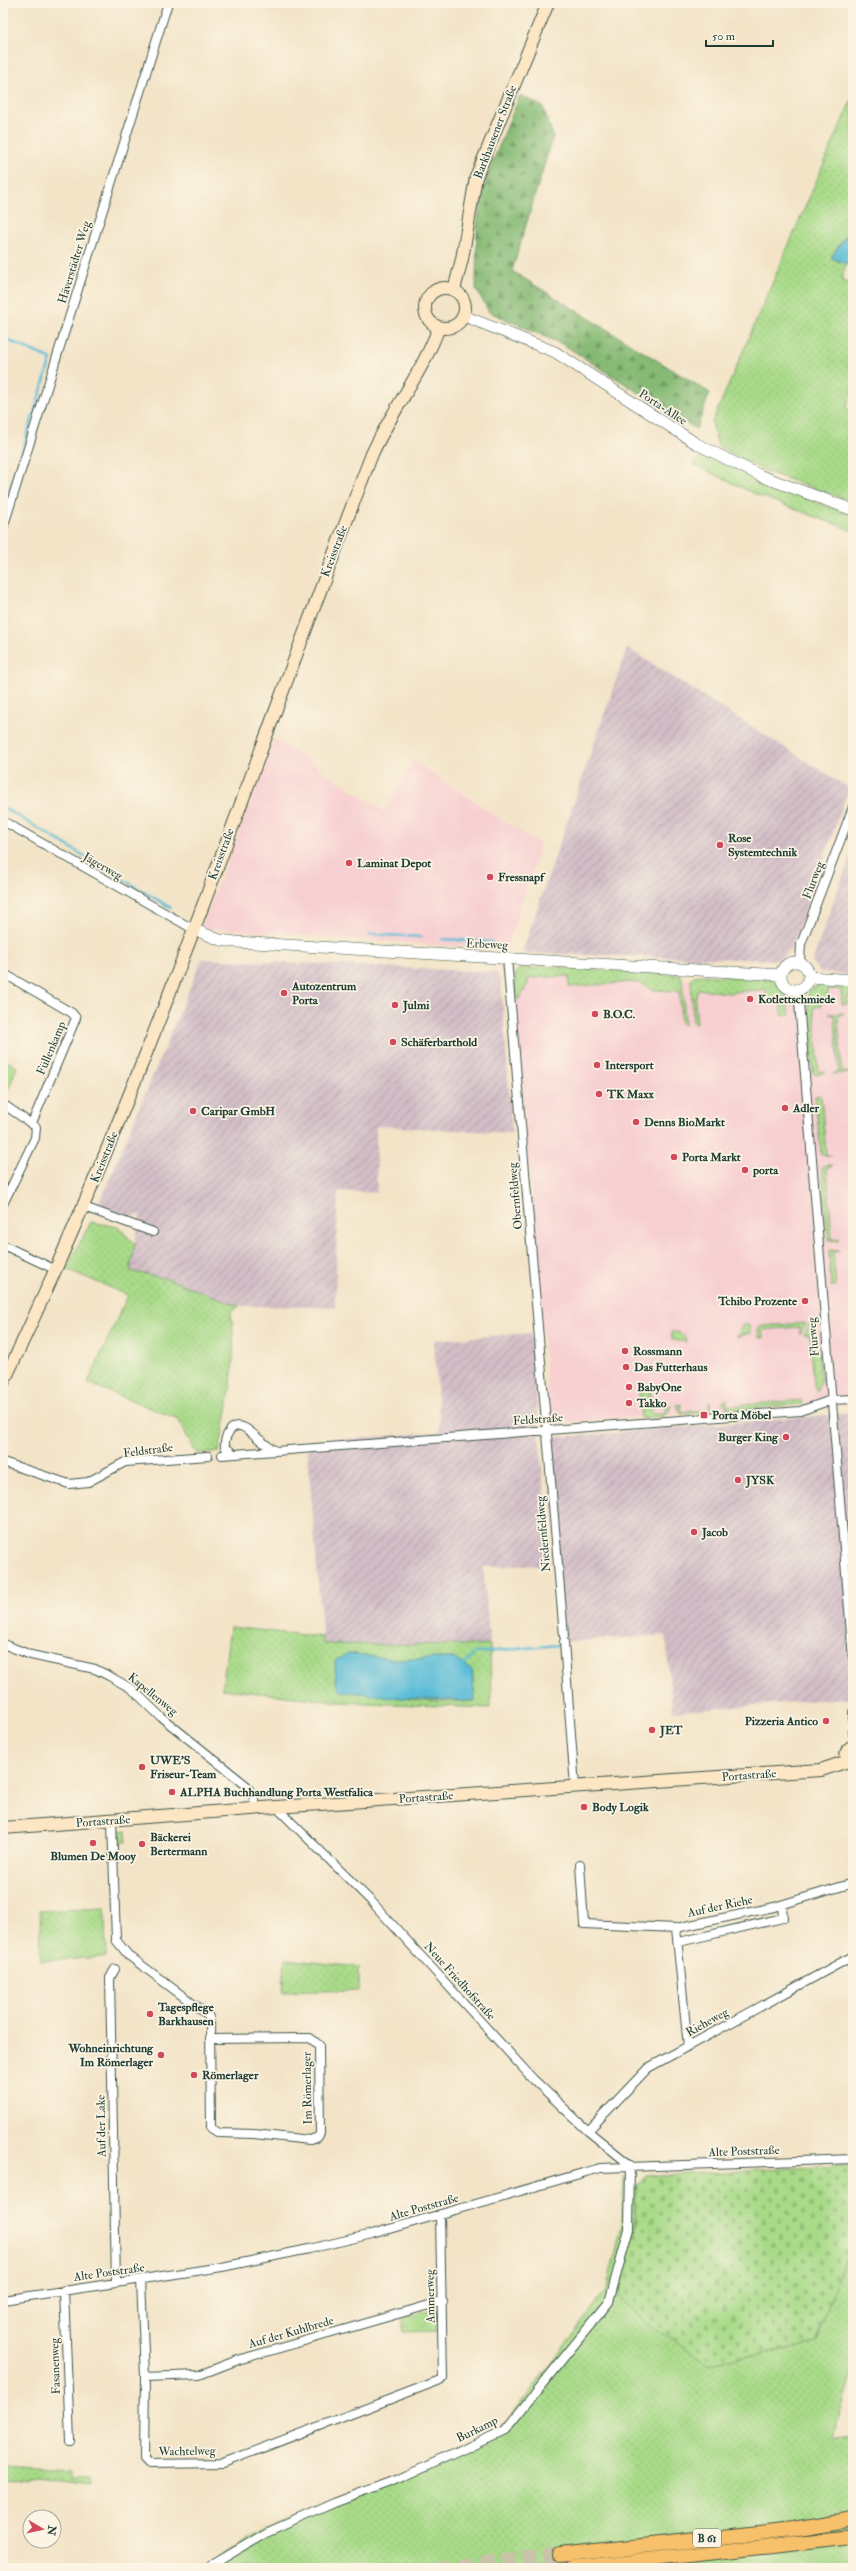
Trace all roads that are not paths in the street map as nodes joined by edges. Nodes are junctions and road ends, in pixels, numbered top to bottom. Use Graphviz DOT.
graph roads {
  1 [pos="168,3"];
  2 [pos="548,3"];
  3 [pos="454,290"];
  4 [pos="464,316"];
  5 [pos="439,328"];
  6 [pos="853,510"];
  7 [pos="3,528"];
  8 [pos="853,808"];
  9 [pos="3,821"];
  10 [pos="193,929"];
  11 [pos="507,958"];
  12 [pos="800,962"];
  13 [pos="3,973"];
  14 [pos="781,975"];
  15 [pos="810,977"];
  16 [pos="853,980"];
  17 [pos="798,990"];
  18 [pos="3,1104"];
  19 [pos="32,1123"];
  20 [pos="3,1204"];
  21 [pos="84,1207"];
  22 [pos="153,1232"];
  23 [pos="3,1245"];
  24 [pos="54,1269"];
  25 [pos="3,1383"];
  26 [pos="853,1399"];
  27 [pos="831,1400"];
  28 [pos="547,1431"];
  29 [pos="277,1451"];
  30 [pos="234,1454"];
  31 [pos="222,1455"];
  32 [pos="208,1456"];
  33 [pos="3,1462"];
  34 [pos="3,1644"];
  35 [pos="853,1658"];
  36 [pos="853,1712"];
  37 [pos="853,1734"];
  38 [pos="853,1746"];
  39 [pos="850,1763"];
  40 [pos="575,1787"];
  41 [pos="276,1807"];
  42 [pos="255,1809"];
  43 [pos="112,1821"];
  44 [pos="3,1828"];
  45 [pos="580,1865"];
  46 [pos="853,1883"];
  47 [pos="782,1905"];
  48 [pos="676,1928"];
  49 [pos="679,1942"];
  50 [pos="853,1956"];
  51 [pos="115,1970"];
  52 [pos="210,2039"];
  53 [pos="688,2047"];
  54 [pos="588,2131"];
  55 [pos="853,2159"];
  56 [pos="630,2165"];
  57 [pos="440,2214"];
  58 [pos="141,2279"];
  59 [pos="116,2283"];
  60 [pos="64,2290"];
  61 [pos="3,2300"];
  62 [pos="442,2302"];
  63 [pos="145,2377"];
  64 [pos="444,2379"];
  65 [pos="70,2441"];
  66 [pos="853,2519"];
  67 [pos="853,2537"];
  68 [pos="560,2555"];
  69 [pos="207,2568"];
  70 [pos="572,2568"];
  1 -- 7 [label="street, Häverstädter Weg"];
  2 -- 3 [label="main road, Barkhausener Straße"];
  3 -- 4 [label="main road"];
  3 -- 5 [label="main road"];
  4 -- 5 [label="main road"];
  4 -- 6 [label="street, Porta-Allee"];
  5 -- 10 [label="main road, Kreisstraße"];
  8 -- 12 [label="street, Flurweg"];
  9 -- 10 [label="street, Jägerweg"];
  10 -- 11 [label="street, Erbeweg"];
  10 -- 21 [label="main road, Kreisstraße"];
  11 -- 14 [label="street, Erbeweg"];
  11 -- 28 [label="street, Obernfeldweg"];
  12 -- 14 [label="street"];
  12 -- 15 [label="street"];
  13 -- 19 [label="street, Füllenkamp"];
  14 -- 17 [label="street"];
  15 -- 16 [label="street"];
  15 -- 17 [label="street"];
  17 -- 27 [label="street, Flurweg"];
  18 -- 19 [label="street"];
  19 -- 20 [label="street, Füllenkamp"];
  21 -- 22 [label="street"];
  21 -- 24 [label="main road, Kreisstraße"];
  23 -- 24 [label="street"];
  24 -- 25 [label="main road, Kreisstraße"];
  26 -- 27 [label="street, Feldstraße"];
  27 -- 28 [label="street, Feldstraße"];
  27 -- 35 [label="street, Flurweg"];
  28 -- 29 [label="street, Feldstraße"];
  28 -- 40 [label="street, Niedernfeldweg"];
  29 -- 30 [label="street, Feldstraße"];
  29 -- 30 [label="street"];
  30 -- 31 [label="street, Feldstraße"];
  32 -- 33 [label="street, Feldstraße"];
  34 -- 42 [label="street, Kapellenweg"];
  36 -- 37 [label="street"];
  38 -- 39 [label="main road"];
  39 -- 40 [label="main road, Portastraße"];
  40 -- 41 [label="main road, Portastraße"];
  41 -- 42 [label="main road, Portastraße"];
  41 -- 54 [label="street, Neue Friedhofstraße"];
  42 -- 43 [label="main road, Portastraße"];
  43 -- 44 [label="main road, Portastraße"];
  43 -- 52 [label="street, Im Römerlager"];
  45 -- 48 [label="street"];
  46 -- 47 [label="street, Auf der Riehe"];
  47 -- 48 [label="street, Auf der Riehe"];
  47 -- 49 [label="street"];
  48 -- 49 [label="street, Auf der Riehe"];
  49 -- 53 [label="street, Auf der Riehe"];
  50 -- 53 [label="street, Rieheweg"];
  51 -- 59 [label="street, Auf der Lake"];
  52 -- 52 [label="street, Im Römerlager"];
  53 -- 54 [label="street, Rieheweg"];
  54 -- 56 [label="street, Neue Friedhofstraße"];
  55 -- 56 [label="street, Alte Poststraße"];
  56 -- 57 [label="street, Alte Poststraße"];
  56 -- 69 [label="street, Burkamp"];
  57 -- 58 [label="street, Alte Poststraße"];
  57 -- 62 [label="street, Ammerweg"];
  58 -- 59 [label="street, Alte Poststraße"];
  58 -- 63 [label="street, Wachtelweg"];
  59 -- 60 [label="street, Alte Poststraße"];
  60 -- 61 [label="street, Alte Poststraße"];
  60 -- 65 [label="street, Fasanenweg"];
  62 -- 63 [label="street, Auf der Kuhlbrede"];
  62 -- 64 [label="street, Ammerweg"];
  63 -- 64 [label="street, Wachtelweg"];
  66 -- 68 [label="highway, B 61"];
  67 -- 70 [label="highway, B 61"];
}
